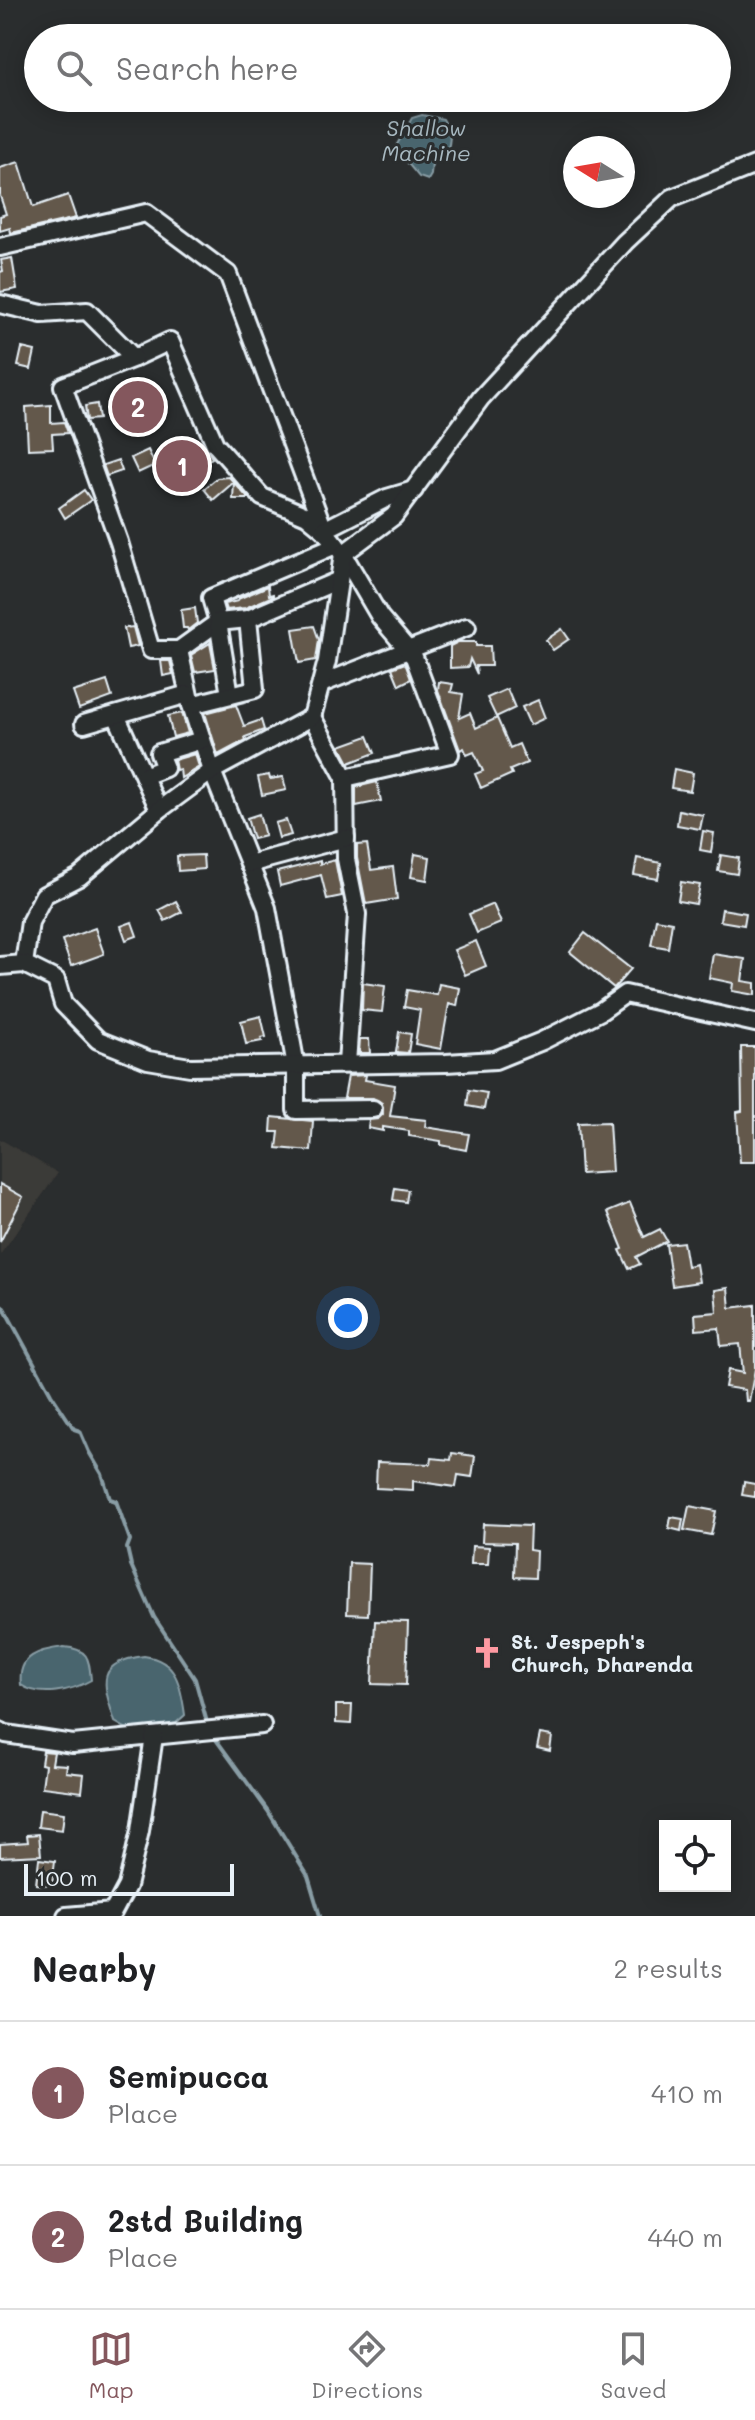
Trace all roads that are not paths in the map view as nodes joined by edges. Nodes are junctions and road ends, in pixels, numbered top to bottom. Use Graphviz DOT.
graph roads {
  1 [pos="755,165"];
  2 [pos="0,247"];
  3 [pos="0,304"];
  4 [pos="134,358"];
  5 [pos="414,490"];
  6 [pos="324,530"];
  7 [pos="340,550"];
  8 [pos="339,580"];
  9 [pos="248,619"];
  10 [pos="218,622"];
  11 [pos="467,627"];
  12 [pos="179,650"];
  13 [pos="408,650"];
  14 [pos="321,684"];
  15 [pos="230,695"];
  16 [pos="190,700"];
  17 [pos="116,715"];
  18 [pos="312,717"];
  19 [pos="84,724"];
  20 [pos="202,740"];
  21 [pos="212,771"];
  22 [pos="144,776"];
  23 [pos="345,778"];
  24 [pos="159,810"];
  25 [pos="346,838"];
  26 [pos="249,864"];
  27 [pos="24,964"];
  28 [pos="0,966"];
  29 [pos="755,1023"];
  30 [pos="347,1064"];
  31 [pos="296,1066"];
  32 [pos="373,1109"];
  33 [pos="262,1725"];
  34 [pos="0,1731"];
  35 [pos="154,1736"];
  36 [pos="76,1915"];
  1 -- 5 [label="street"];
  2 -- 6 [label="street"];
  3 -- 4 [label="street"];
  4 -- 6 [label="street"];
  4 -- 12 [label="street"];
  5 -- 6 [label="street"];
  5 -- 7 [label="street"];
  6 -- 7 [label="street"];
  7 -- 8 [label="street"];
  7 -- 10 [label="street"];
  7 -- 13 [label="street"];
  8 -- 9 [label="street"];
  8 -- 14 [label="street"];
  9 -- 10 [label="street"];
  9 -- 15 [label="street"];
  10 -- 12 [label="street"];
  10 -- 15 [label="street"];
  11 -- 13 [label="street"];
  12 -- 16 [label="street"];
  13 -- 14 [label="street"];
  13 -- 23 [label="street"];
  14 -- 18 [label="street"];
  15 -- 16 [label="street"];
  16 -- 17 [label="street"];
  16 -- 20 [label="street"];
  17 -- 19 [label="street"];
  17 -- 22 [label="street"];
  18 -- 21 [label="street"];
  18 -- 23 [label="street"];
  20 -- 21 [label="street"];
  20 -- 22 [label="street"];
  21 -- 24 [label="street"];
  21 -- 26 [label="street"];
  22 -- 24 [label="street"];
  23 -- 25 [label="street"];
  24 -- 27 [label="street"];
  25 -- 26 [label="street"];
  25 -- 30 [label="street"];
  26 -- 31 [label="street"];
  27 -- 28 [label="street"];
  27 -- 31 [label="street"];
  29 -- 30 [label="street"];
  30 -- 31 [label="street"];
  31 -- 32 [label="street"];
  33 -- 35 [label="street"];
  34 -- 35 [label="street"];
  35 -- 36 [label="street"];
}
